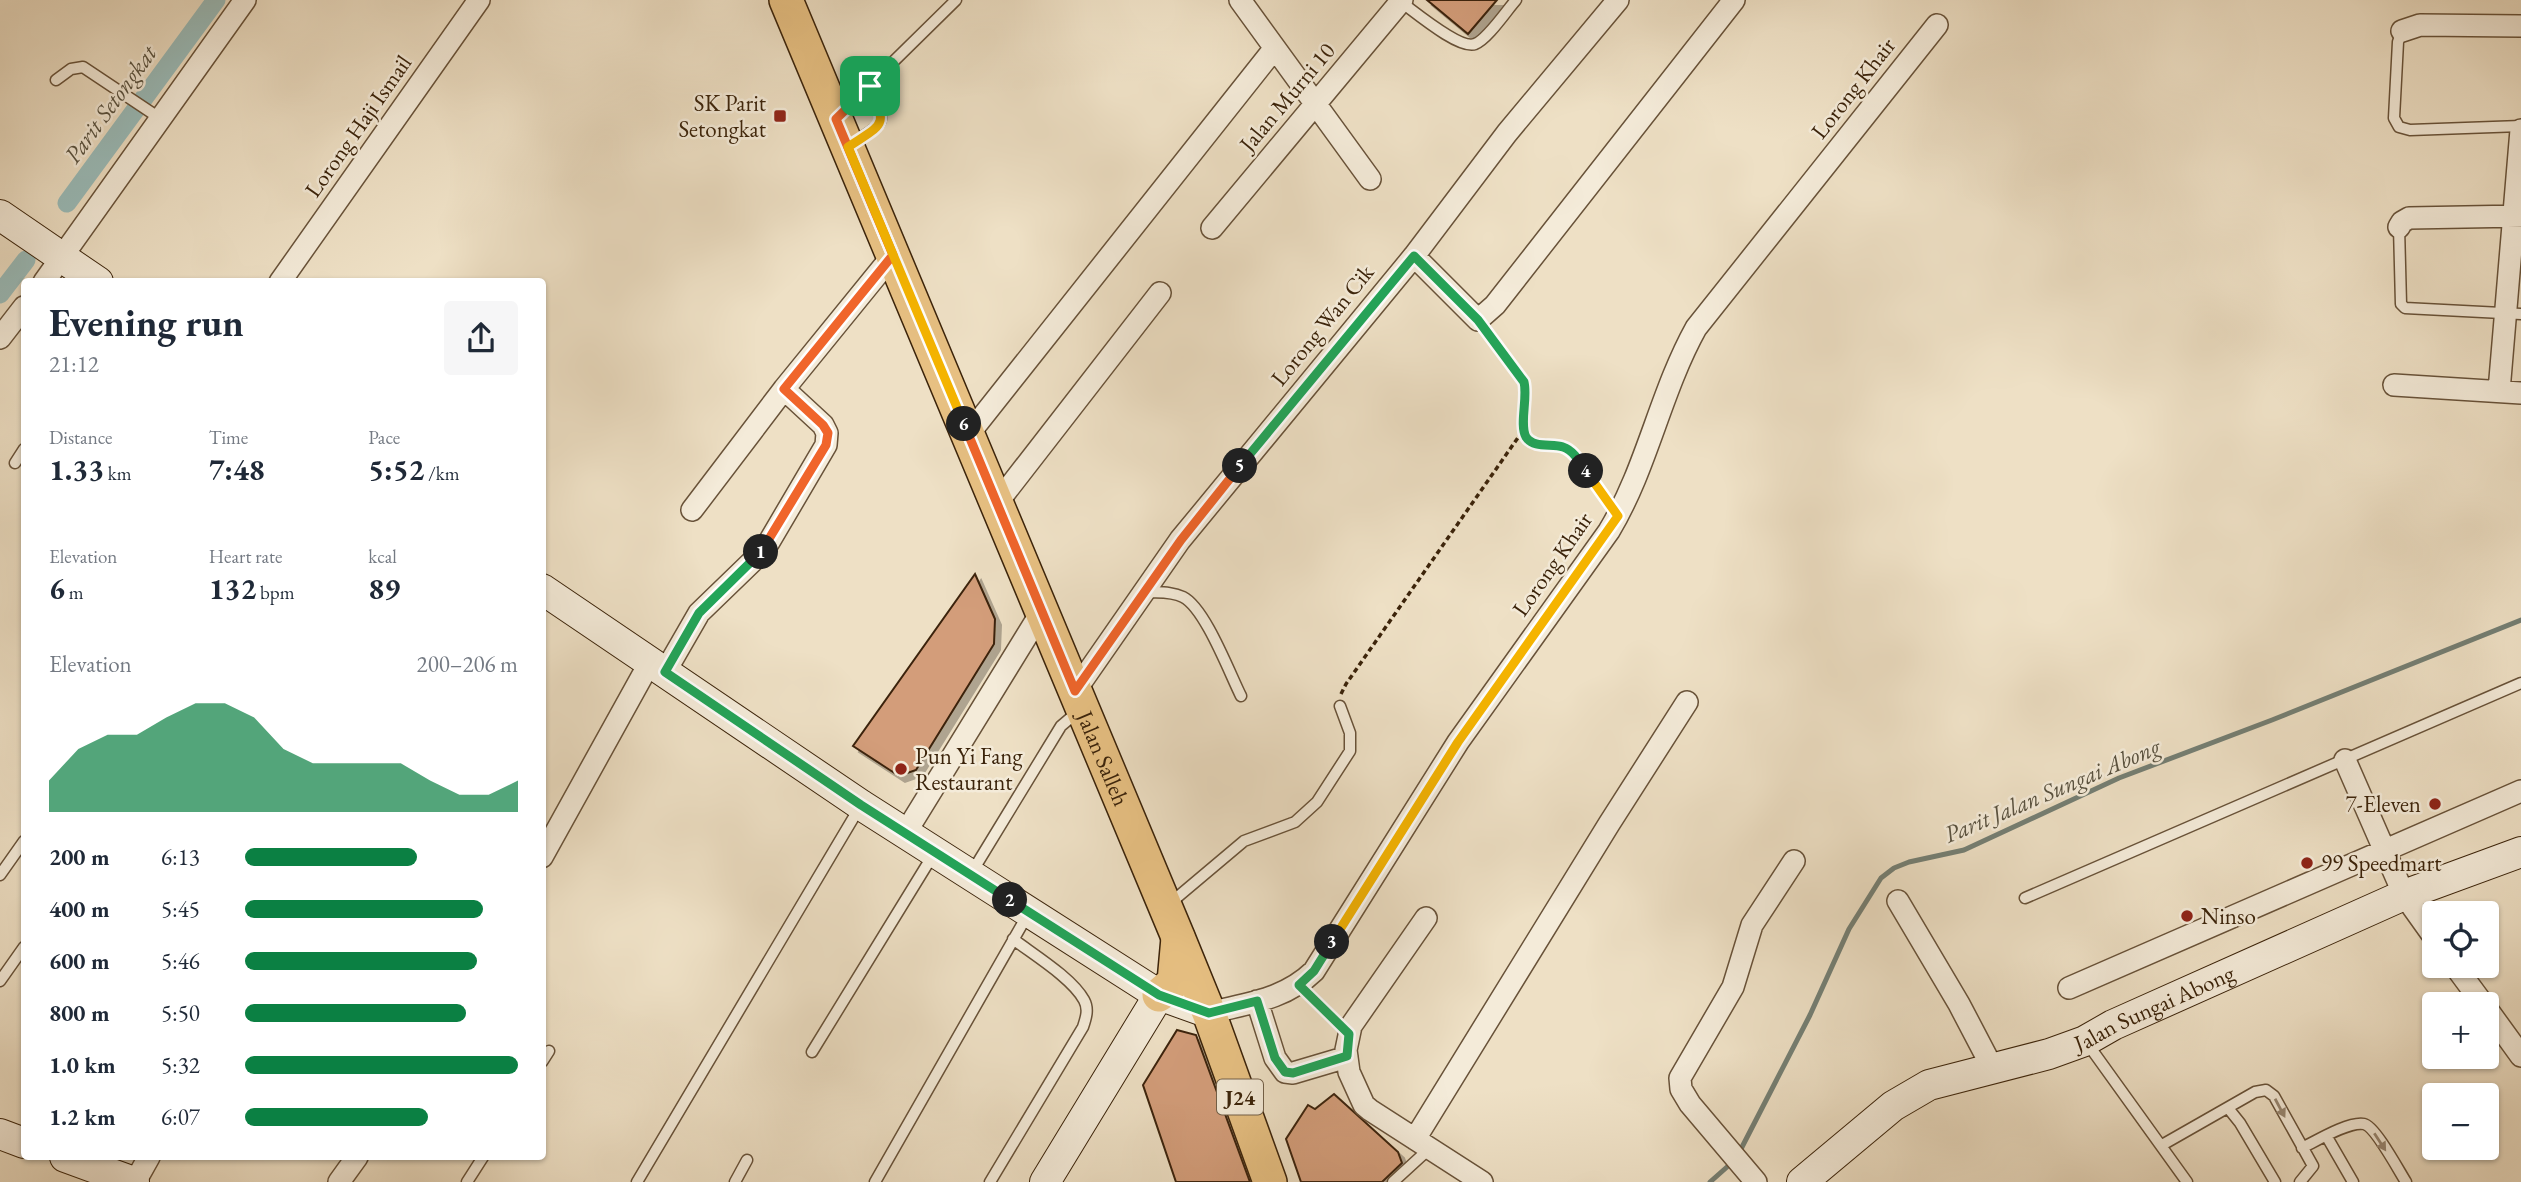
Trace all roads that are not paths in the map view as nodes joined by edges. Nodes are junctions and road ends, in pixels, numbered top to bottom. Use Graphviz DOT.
graph roads {
  1 [pos="245,0"];
  2 [pos="479,0"];
  3 [pos="786,0"];
  4 [pos="956,0"];
  5 [pos="1240,0"];
  6 [pos="1516,0"];
  7 [pos="1618,0"];
  8 [pos="1734,0"];
  9 [pos="1401,1"];
  10 [pos="1937,25"];
  11 [pos="2521,26"];
  12 [pos="2402,31"];
  13 [pos="1274,49"];
  14 [pos="56,80"];
  15 [pos="870,86"];
  16 [pos="1315,105"];
  17 [pos="154,115"];
  18 [pos="2521,128"];
  19 [pos="842,133"];
  20 [pos="1370,179"];
  21 [pos="0,215"];
  22 [pos="2517,215"];
  23 [pos="2399,227"];
  24 [pos="1212,228"];
  25 [pos="893,255"];
  26 [pos="1414,256"];
  27 [pos="64,257"];
  28 [pos="47,278"];
  29 [pos="93,278"];
  30 [pos="283,278"];
  31 [pos="1160,293"];
  32 [pos="21,311"];
  33 [pos="2513,314"];
  34 [pos="0,338"];
  35 [pos="2394,384"];
  36 [pos="784,389"];
  37 [pos="2499,391"];
  38 [pos="2521,393"];
  39 [pos="968,435"];
  40 [pos="21,454"];
  41 [pos="15,463"];
  42 [pos="997,503"];
  43 [pos="692,510"];
  44 [pos="546,592"];
  45 [pos="1145,592"];
  46 [pos="1042,611"];
  47 [pos="658,667"];
  48 [pos="2521,683"];
  49 [pos="1241,696"];
  50 [pos="1080,702"];
  51 [pos="1687,702"];
  52 [pos="1340,706"];
  53 [pos="2345,760"];
  54 [pos="2521,791"];
  55 [pos="861,805"];
  56 [pos="906,832"];
  57 [pos="21,845"];
  58 [pos="546,850"];
  59 [pos="2384,850"];
  60 [pos="935,851"];
  61 [pos="2521,852"];
  62 [pos="1794,861"];
  63 [pos="970,874"];
  64 [pos="0,875"];
  65 [pos="2404,895"];
  66 [pos="2025,898"];
  67 [pos="1898,901"];
  68 [pos="1166,907"];
  69 [pos="1029,912"];
  70 [pos="1426,918"];
  71 [pos="2422,920"];
  72 [pos="1178,937"];
  73 [pos="1013,939"];
  74 [pos="21,951"];
  75 [pos="0,981"];
  76 [pos="1299,985"];
  77 [pos="2069,988"];
  78 [pos="1159,995"];
  79 [pos="1257,1001"];
  80 [pos="1209,1013"];
  81 [pos="2499,1026"];
  82 [pos="1349,1034"];
  83 [pos="2085,1041"];
  84 [pos="549,1051"];
  85 [pos="812,1052"];
  86 [pos="546,1056"];
  87 [pos="1347,1056"];
  88 [pos="2521,1056"];
  89 [pos="1993,1069"];
  90 [pos="2228,1108"];
  91 [pos="0,1134"];
  92 [pos="2327,1137"];
  93 [pos="21,1142"];
  94 [pos="1422,1144"];
  95 [pos="2162,1145"];
  96 [pos="2302,1148"];
  97 [pos="147,1160"];
  98 [pos="355,1160"];
  99 [pos="481,1160"];
  100 [pos="747,1160"];
  101 [pos="78,1165"];
  102 [pos="1749,1180"];
  103 [pos="134,1182"];
  104 [pos="339,1182"];
  105 [pos="467,1182"];
  106 [pos="637,1182"];
  107 [pos="735,1182"];
  108 [pos="875,1182"];
  109 [pos="990,1182"];
  110 [pos="1045,1182"];
  111 [pos="1270,1182"];
  112 [pos="1392,1182"];
  113 [pos="1482,1182"];
  114 [pos="1802,1182"];
  115 [pos="2187,1182"];
  116 [pos="2275,1182"];
  117 [pos="2300,1182"];
  118 [pos="2353,1182"];
  119 [pos="2406,1182"];
  1 -- 17 [label="street"];
  2 -- 30 [label="street, Lorong Haji Ismail"];
  3 -- 19 [label="main road, Jalan Salleh / J24"];
  4 -- 15 [label="lane"];
  5 -- 13 [label="street"];
  6 -- 9 [label="lane"];
  7 -- 26 [label="street, Lorong Wan Cik"];
  8 -- 26 [label="street"];
  9 -- 16 [label="street, Jalan Murni 10"];
  10 -- 76 [label="street, Lorong Khair"];
  11 -- 12 [label="street"];
  12 -- 18 [label="lane"];
  13 -- 16 [label="street"];
  13 -- 39 [label="street"];
  14 -- 17 [label="lane"];
  15 -- 19 [label="lane"];
  15 -- 19 [label="lane"];
  16 -- 20 [label="street"];
  16 -- 24 [label="street, Jalan Murni 10"];
  17 -- 27 [label="street"];
  18 -- 22 [label="street"];
  19 -- 25 [label="main road, Jalan Salleh / J24"];
  21 -- 27 [label="street"];
  22 -- 23 [label="street"];
  22 -- 33 [label="street"];
  23 -- 33 [label="lane"];
  25 -- 36 [label="street"];
  25 -- 39 [label="main road, Jalan Salleh / J24"];
  26 -- 45 [label="street, Lorong Wan Cik"];
  27 -- 28 [label="street"];
  27 -- 29 [label="street"];
  31 -- 42 [label="street"];
  32 -- 34 [label="street"];
  33 -- 37 [label="street"];
  35 -- 37 [label="street"];
  36 -- 43 [label="street"];
  36 -- 47 [label="street"];
  37 -- 38 [label="street"];
  39 -- 42 [label="main road, Jalan Salleh / J24"];
  40 -- 41 [label="lane"];
  42 -- 46 [label="main road, Jalan Salleh / J24"];
  44 -- 47 [label="street"];
  45 -- 49 [label="lane"];
  45 -- 50 [label="street, Lorong Wan Cik"];
  46 -- 50 [label="main road, Jalan Salleh / J24"];
  46 -- 56 [label="street"];
  47 -- 55 [label="street"];
  47 -- 58 [label="street"];
  48 -- 53 [label="lane"];
  50 -- 63 [label="lane"];
  50 -- 68 [label="main road, Jalan Salleh / J24"];
  51 -- 94 [label="street"];
  52 -- 68 [label="lane"];
  53 -- 59 [label="street"];
  53 -- 66 [label="lane"];
  54 -- 59 [label="street"];
  55 -- 56 [label="street"];
  55 -- 106 [label="lane"];
  56 -- 60 [label="street"];
  57 -- 64 [label="lane"];
  59 -- 65 [label="street"];
  59 -- 77 [label="street"];
  60 -- 63 [label="street"];
  60 -- 85 [label="lane"];
  61 -- 65 [label="street, Jalan Sungai Abong"];
  62 -- 102 [label="street"];
  63 -- 69 [label="street"];
  65 -- 71 [label="street"];
  65 -- 83 [label="street, Jalan Sungai Abong"];
  67 -- 89 [label="street"];
  68 -- 72 [label="main road, Jalan Salleh / J24"];
  69 -- 73 [label="lane"];
  69 -- 78 [label="street"];
  70 -- 82 [label="street"];
  72 -- 78 [label="main road"];
  72 -- 80 [label="main road, J24"];
  73 -- 108 [label="lane"];
  73 -- 109 [label="lane"];
  74 -- 75 [label="lane"];
  76 -- 79 [label="street, Lorong Khair"];
  76 -- 82 [label="lane"];
  78 -- 80 [label="street"];
  78 -- 110 [label="street"];
  79 -- 80 [label="street, Lorong Khair"];
  79 -- 87 [label="street"];
  80 -- 111 [label="main road, J24"];
  81 -- 88 [label="street"];
  82 -- 87 [label="street"];
  83 -- 89 [label="street, Jalan Sungai Abong"];
  83 -- 95 [label="lane"];
  84 -- 86 [label="lane"];
  87 -- 94 [label="street"];
  89 -- 114 [label="street, Jalan Sungai Abong"];
  90 -- 95 [label="lane"];
  90 -- 96 [label="lane, one-way"];
  90 -- 116 [label="lane"];
  91 -- 93 [label="street"];
  92 -- 96 [label="lane"];
  92 -- 118 [label="lane"];
  92 -- 119 [label="lane, one-way"];
  94 -- 112 [label="lane"];
  94 -- 113 [label="street"];
  95 -- 115 [label="lane"];
  96 -- 117 [label="lane"];
  97 -- 103 [label="street"];
  98 -- 104 [label="street"];
  99 -- 105 [label="lane"];
  100 -- 107 [label="lane"];
  101 -- 103 [label="street"];
}
